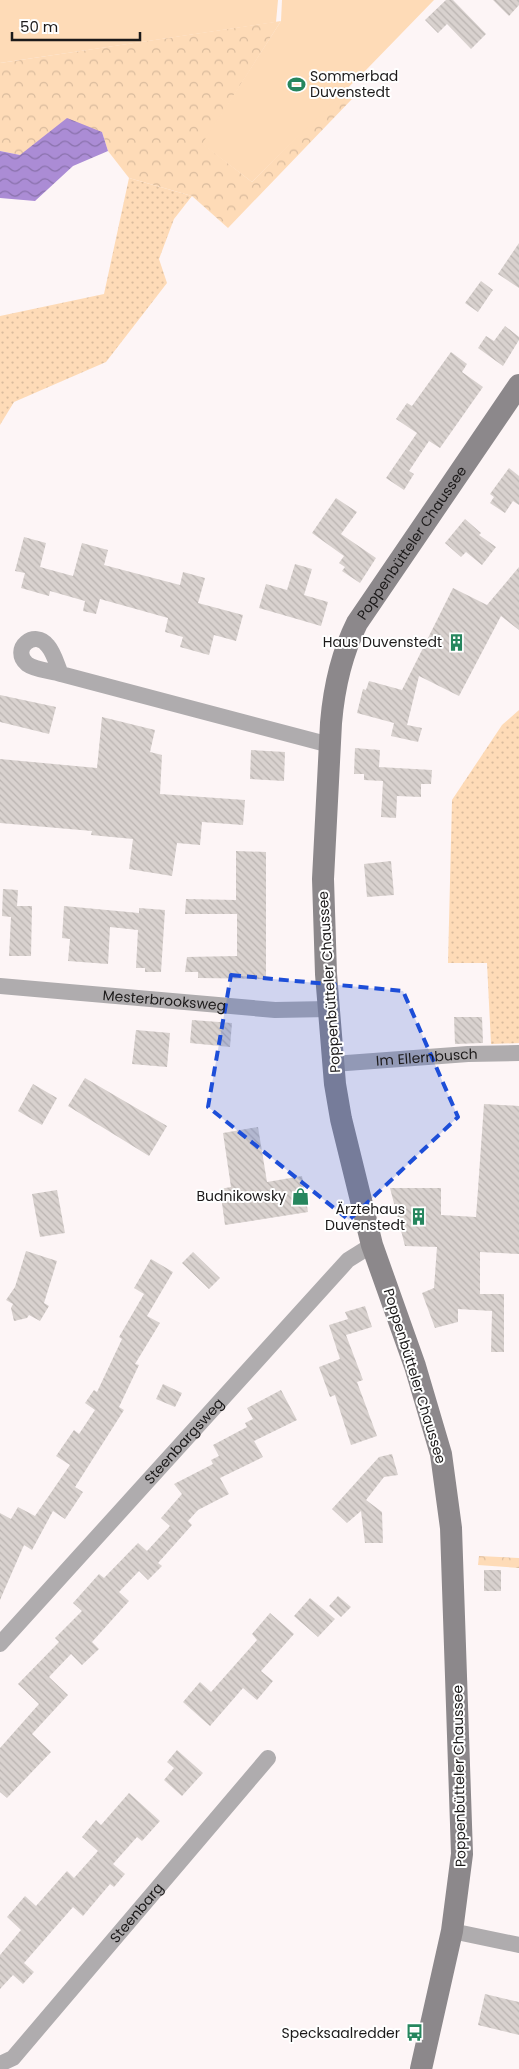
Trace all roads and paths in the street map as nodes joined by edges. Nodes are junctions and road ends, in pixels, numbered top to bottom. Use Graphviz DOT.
graph roads {
  1 [pos="519,385"];
  2 [pos="61,674"];
  3 [pos="330,745"];
  4 [pos="0,986"];
  5 [pos="329,1010"];
  6 [pos="519,1053"];
  7 [pos="333,1064"];
  8 [pos="372,1245"];
  9 [pos="0,1644"];
  10 [pos="268,1758"];
  11 [pos="452,1931"];
  12 [pos="519,1946"];
  13 [pos="0,2064"];
  14 [pos="421,2069"];
  1 -- 3 [label="main road, Poppenbütteler Chaussee"];
  2 -- 3 [label="street"];
  3 -- 5 [label="main road, Poppenbütteler Chaussee"];
  4 -- 5 [label="street, Mesterbrooksweg"];
  5 -- 7 [label="main road, Poppenbütteler Chaussee"];
  6 -- 7 [label="street, Im Ellernbusch"];
  7 -- 8 [label="main road, Poppenbütteler Chaussee"];
  8 -- 9 [label="street, Steenbargsweg"];
  8 -- 11 [label="main road, Poppenbütteler Chaussee"];
  10 -- 13 [label="street, Steenbarg"];
  11 -- 12 [label="street"];
  11 -- 14 [label="main road, Poppenbütteler Chaussee"];
}
